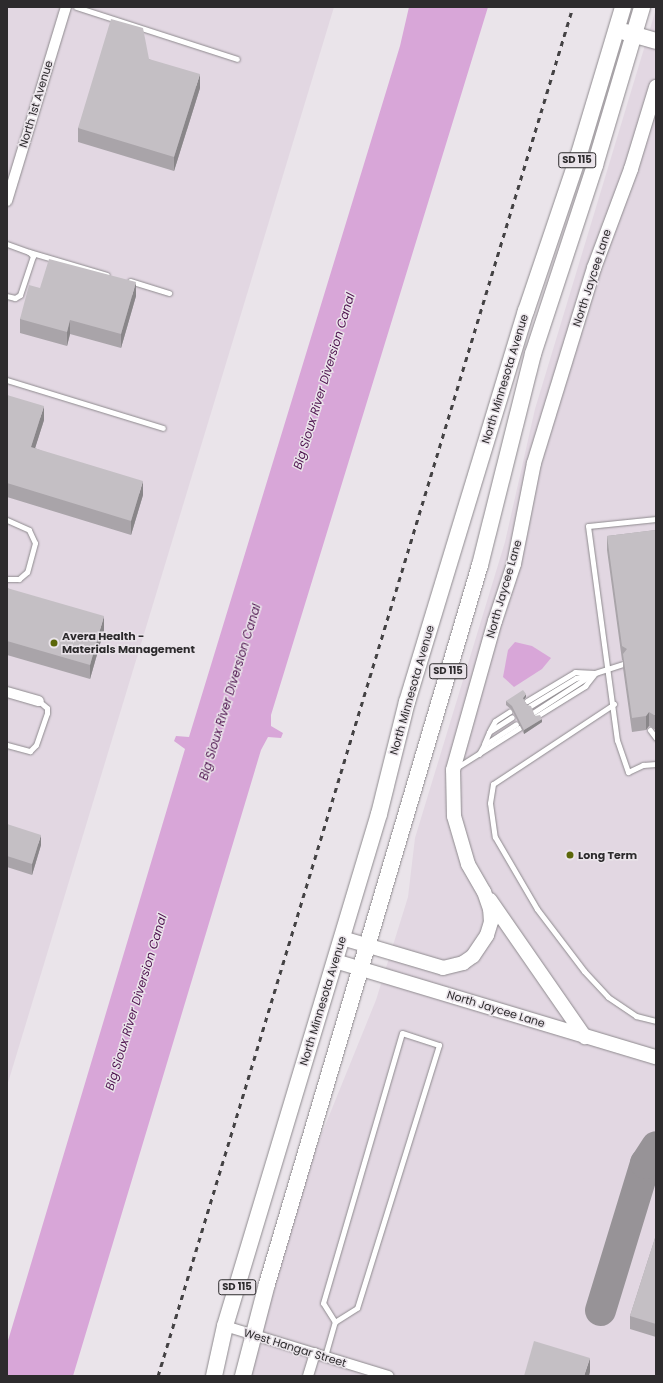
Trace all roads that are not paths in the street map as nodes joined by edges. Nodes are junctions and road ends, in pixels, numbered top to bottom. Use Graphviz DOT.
graph roads {
  1 [pos="66,7"];
  2 [pos="76,7"];
  3 [pos="623,7"];
  4 [pos="642,7"];
  5 [pos="616,29"];
  6 [pos="634,35"];
  7 [pos="656,41"];
  8 [pos="237,59"];
  9 [pos="656,87"];
  10 [pos="7,201"];
  11 [pos="7,244"];
  12 [pos="29,252"];
  13 [pos="110,276"];
  14 [pos="125,280"];
  15 [pos="169,293"];
  16 [pos="7,296"];
  17 [pos="7,380"];
  18 [pos="163,428"];
  19 [pos="656,519"];
  20 [pos="7,520"];
  21 [pos="7,579"];
  22 [pos="623,664"];
  23 [pos="607,669"];
  24 [pos="595,673"];
  25 [pos="7,692"];
  26 [pos="527,700"];
  27 [pos="39,701"];
  28 [pos="614,704"];
  29 [pos="530,706"];
  30 [pos="536,714"];
  31 [pos="511,715"];
  32 [pos="650,730"];
  33 [pos="656,738"];
  34 [pos="7,744"];
  35 [pos="484,745"];
  36 [pos="479,754"];
  37 [pos="656,764"];
  38 [pos="453,770"];
  39 [pos="484,892"];
  40 [pos="342,938"];
  41 [pos="368,946"];
  42 [pos="335,961"];
  43 [pos="361,969"];
  44 [pos="656,1021"];
  45 [pos="586,1037"];
  46 [pos="656,1057"];
  47 [pos="334,1322"];
  48 [pos="225,1326"];
  49 [pos="253,1336"];
  50 [pos="320,1355"];
  51 [pos="214,1376"];
  52 [pos="242,1376"];
  53 [pos="308,1376"];
  54 [pos="389,1376"];
  1 -- 10 [label="street, North 1st Avenue"];
  2 -- 8 [label="lane"];
  3 -- 5 [label="main road, North Minnesota Avenue / SD 115"];
  4 -- 6 [label="main road, North Minnesota Avenue / SD 115"];
  5 -- 6 [label="main road"];
  5 -- 40 [label="main road, North Minnesota Avenue / SD 115"];
  6 -- 7 [label="main road"];
  6 -- 41 [label="main road, North Minnesota Avenue / SD 115"];
  9 -- 38 [label="main road, North Jaycee Lane"];
  11 -- 12 [label="lane"];
  12 -- 13 [label="lane"];
  12 -- 16 [label="lane"];
  14 -- 15 [label="lane"];
  17 -- 18 [label="lane"];
  19 -- 23 [label="lane"];
  20 -- 21 [label="lane"];
  22 -- 23 [label="lane"];
  23 -- 24 [label="lane"];
  23 -- 28 [label="lane"];
  24 -- 26 [label="lane"];
  24 -- 29 [label="lane"];
  24 -- 30 [label="lane"];
  25 -- 27 [label="street"];
  27 -- 34 [label="lane"];
  28 -- 37 [label="lane"];
  28 -- 44 [label="lane"];
  31 -- 35 [label="lane"];
  32 -- 33 [label="lane"];
  35 -- 36 [label="lane"];
  35 -- 36 [label="lane"];
  36 -- 38 [label="lane"];
  38 -- 39 [label="main road, North Jaycee Lane"];
  39 -- 41 [label="main road, North Jaycee Lane"];
  39 -- 45 [label="main road"];
  40 -- 41 [label="main road, North Jaycee Lane"];
  40 -- 42 [label="main road, North Minnesota Avenue / SD 115"];
  41 -- 43 [label="main road, North Minnesota Avenue / SD 115"];
  42 -- 43 [label="main road, North Jaycee Lane"];
  42 -- 48 [label="main road, North Minnesota Avenue / SD 115"];
  43 -- 45 [label="main road, North Jaycee Lane"];
  43 -- 49 [label="main road, North Minnesota Avenue / SD 115"];
  45 -- 46 [label="main road, North Jaycee Lane"];
  47 -- 47 [label="lane"];
  47 -- 50 [label="lane"];
  48 -- 49 [label="street, West Hangar Street"];
  48 -- 51 [label="main road, North Minnesota Avenue / SD 115"];
  49 -- 50 [label="street, West Hangar Street"];
  49 -- 52 [label="main road, North Minnesota Avenue / SD 115"];
  50 -- 53 [label="street"];
  50 -- 54 [label="street, West Hangar Street"];
}
